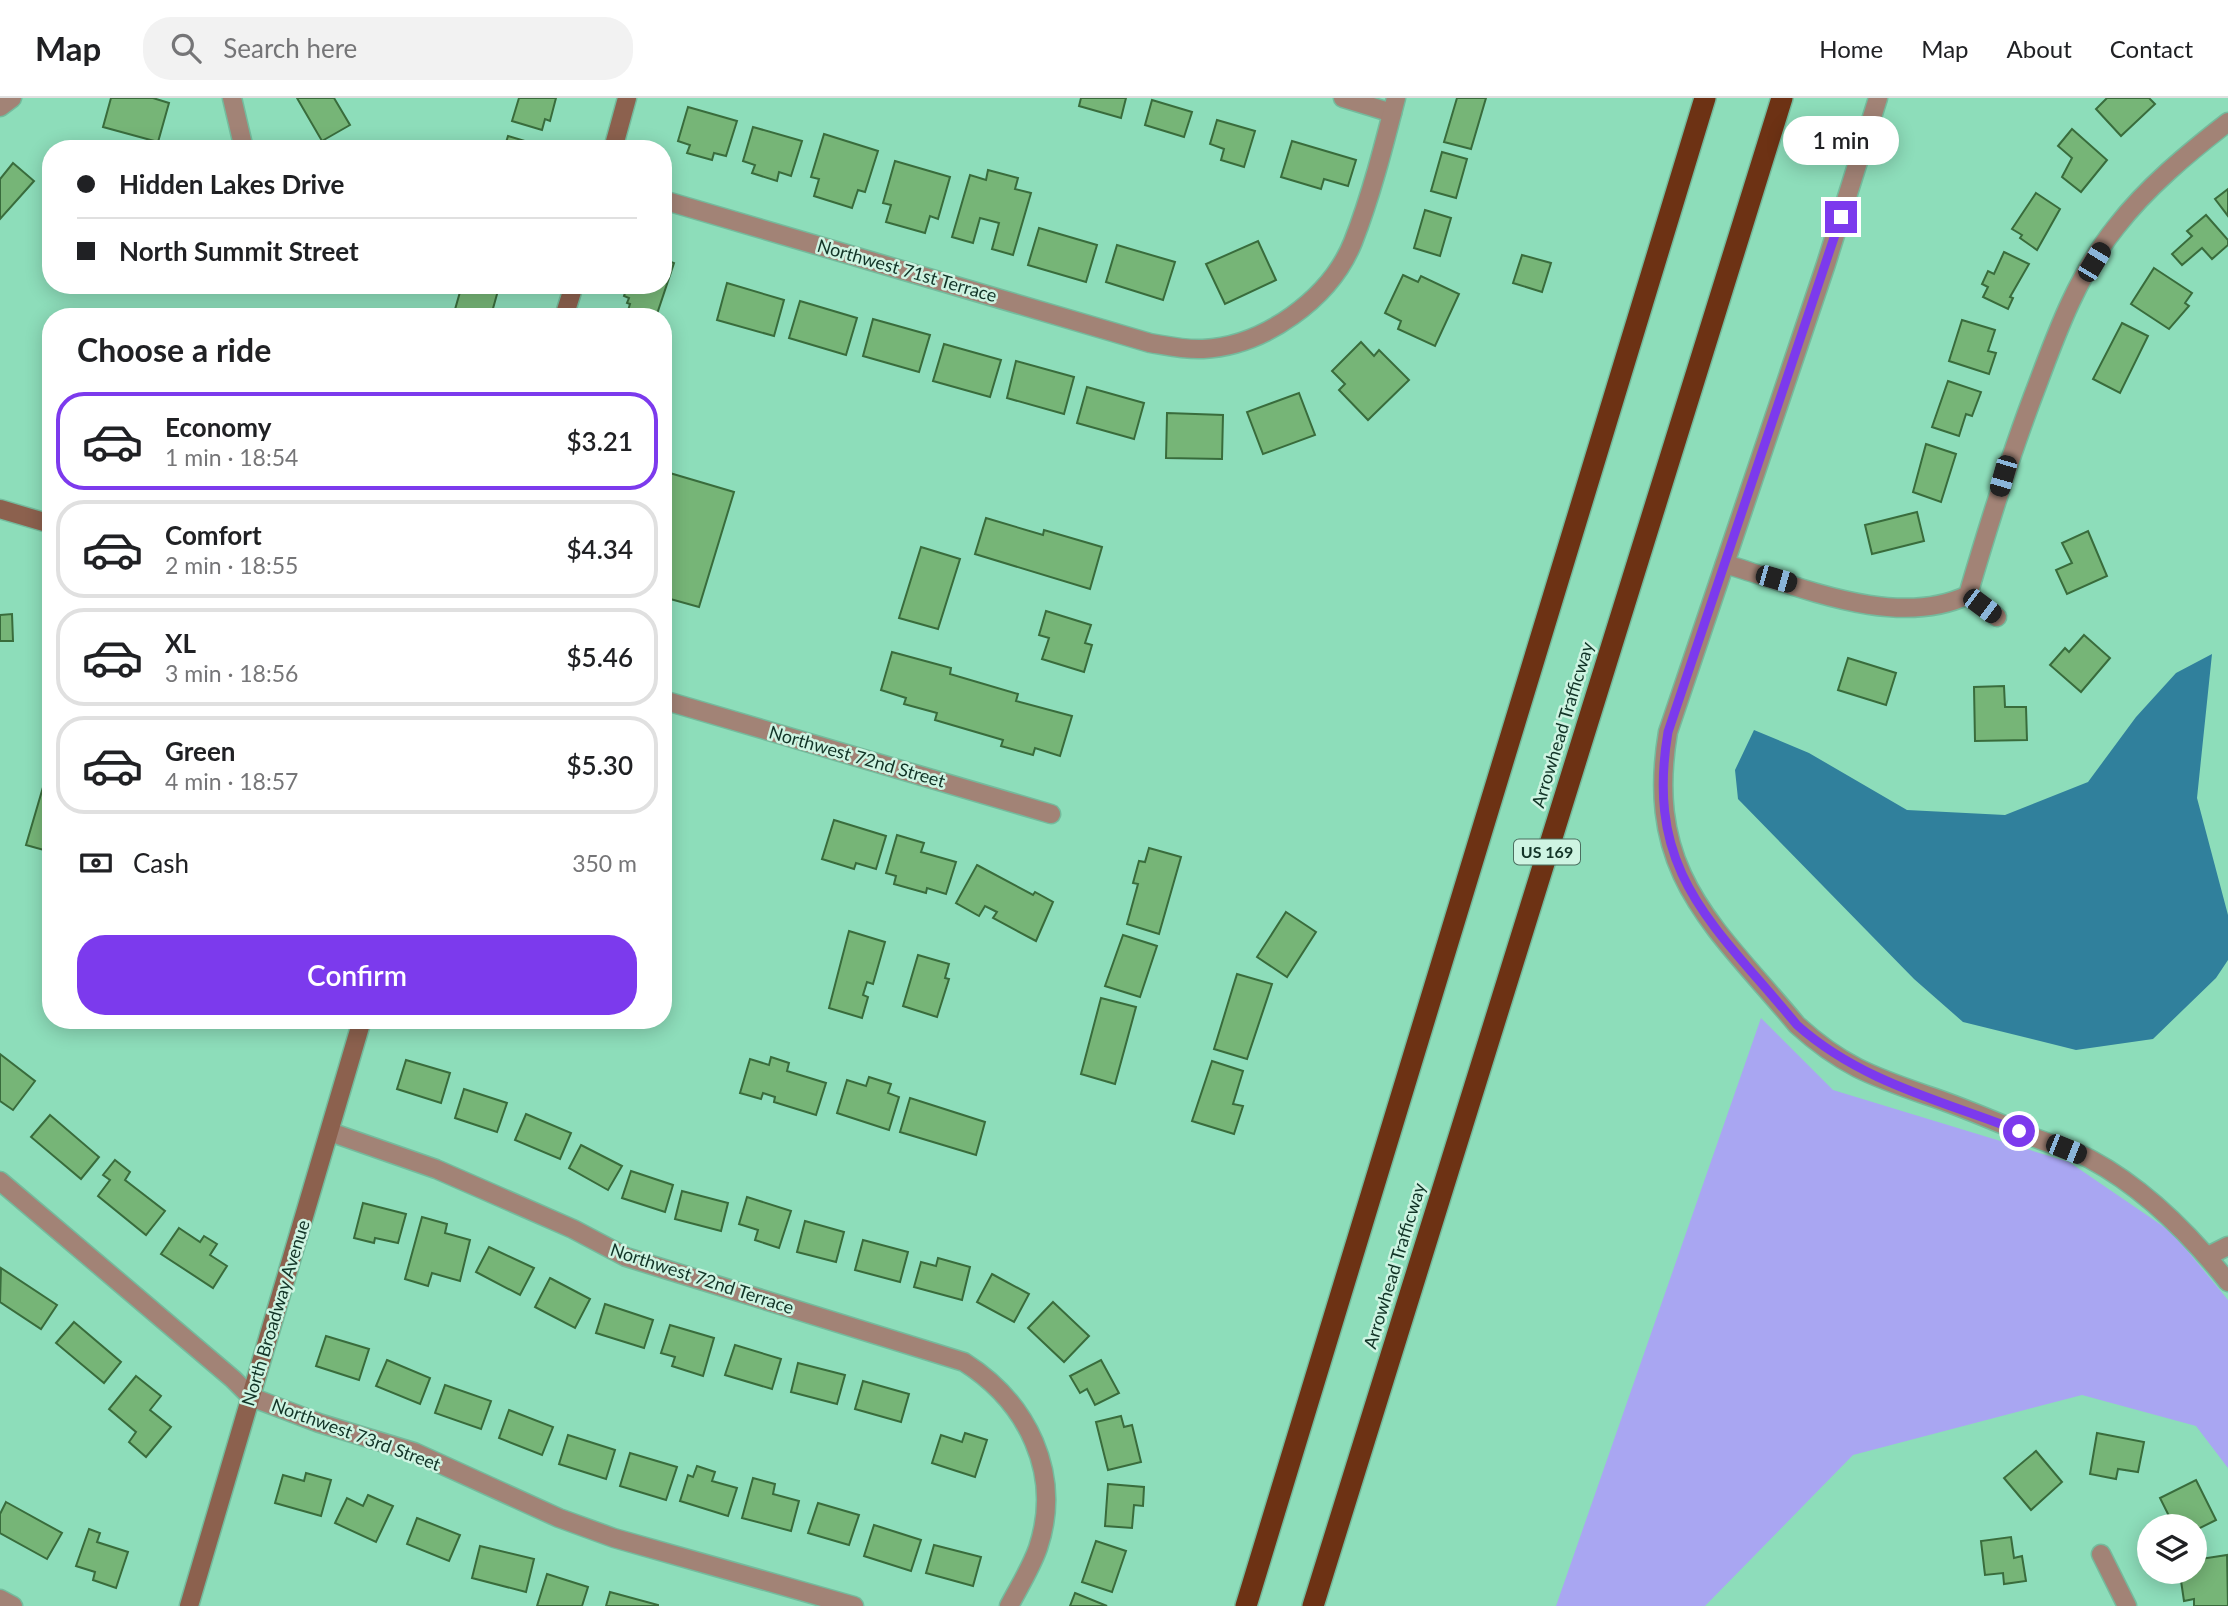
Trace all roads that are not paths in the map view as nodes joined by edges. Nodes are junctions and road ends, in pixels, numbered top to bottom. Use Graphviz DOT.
graph roads {
  1 [pos="12,98"];
  2 [pos="232,98"];
  3 [pos="627,98"];
  4 [pos="1343,98"];
  5 [pos="1705,98"];
  6 [pos="1782,98"];
  7 [pos="1878,98"];
  8 [pos="1394,106"];
  9 [pos="0,107"];
  10 [pos="2228,122"];
  11 [pos="242,140"];
  12 [pos="615,140"];
  13 [pos="672,203"];
  14 [pos="0,509"];
  15 [pos="42,521"];
  16 [pos="1725,564"];
  17 [pos="1968,595"];
  18 [pos="1997,617"];
  19 [pos="672,703"];
  20 [pos="1051,814"];
  21 [pos="359,1029"];
  22 [pos="330,1132"];
  23 [pos="0,1181"];
  24 [pos="2228,1246"];
  25 [pos="2208,1256"];
  26 [pos="2228,1282"];
  27 [pos="251,1397"];
  28 [pos="2101,1554"];
  29 [pos="0,1599"];
  30 [pos="13,1606"];
  31 [pos="189,1606"];
  32 [pos="854,1606"];
  33 [pos="1009,1606"];
  34 [pos="1246,1606"];
  35 [pos="1313,1606"];
  36 [pos="2127,1606"];
  1 -- 9 [label="street"];
  2 -- 11 [label="street"];
  3 -- 12 [label="street"];
  4 -- 8 [label="street"];
  5 -- 34 [label="highway"];
  6 -- 35 [label="highway, Arrowhead Trafficway / US 169"];
  7 -- 16 [label="street"];
  8 -- 13 [label="street, Northwest 71st Terrace"];
  10 -- 17 [label="street"];
  14 -- 15 [label="street"];
  16 -- 17 [label="street"];
  16 -- 25 [label="street"];
  17 -- 18 [label="street"];
  19 -- 20 [label="street, Northwest 72nd Street"];
  21 -- 22 [label="street, North Broadway Avenue"];
  22 -- 27 [label="street, North Broadway Avenue"];
  22 -- 33 [label="street, Northwest 72nd Terrace"];
  23 -- 27 [label="street, Northwest 73rd Street"];
  24 -- 25 [label="street"];
  25 -- 26 [label="street"];
  27 -- 31 [label="street, North Broadway Avenue"];
  27 -- 32 [label="street, Northwest 73rd Street"];
  28 -- 36 [label="street"];
  29 -- 30 [label="street"];
}
